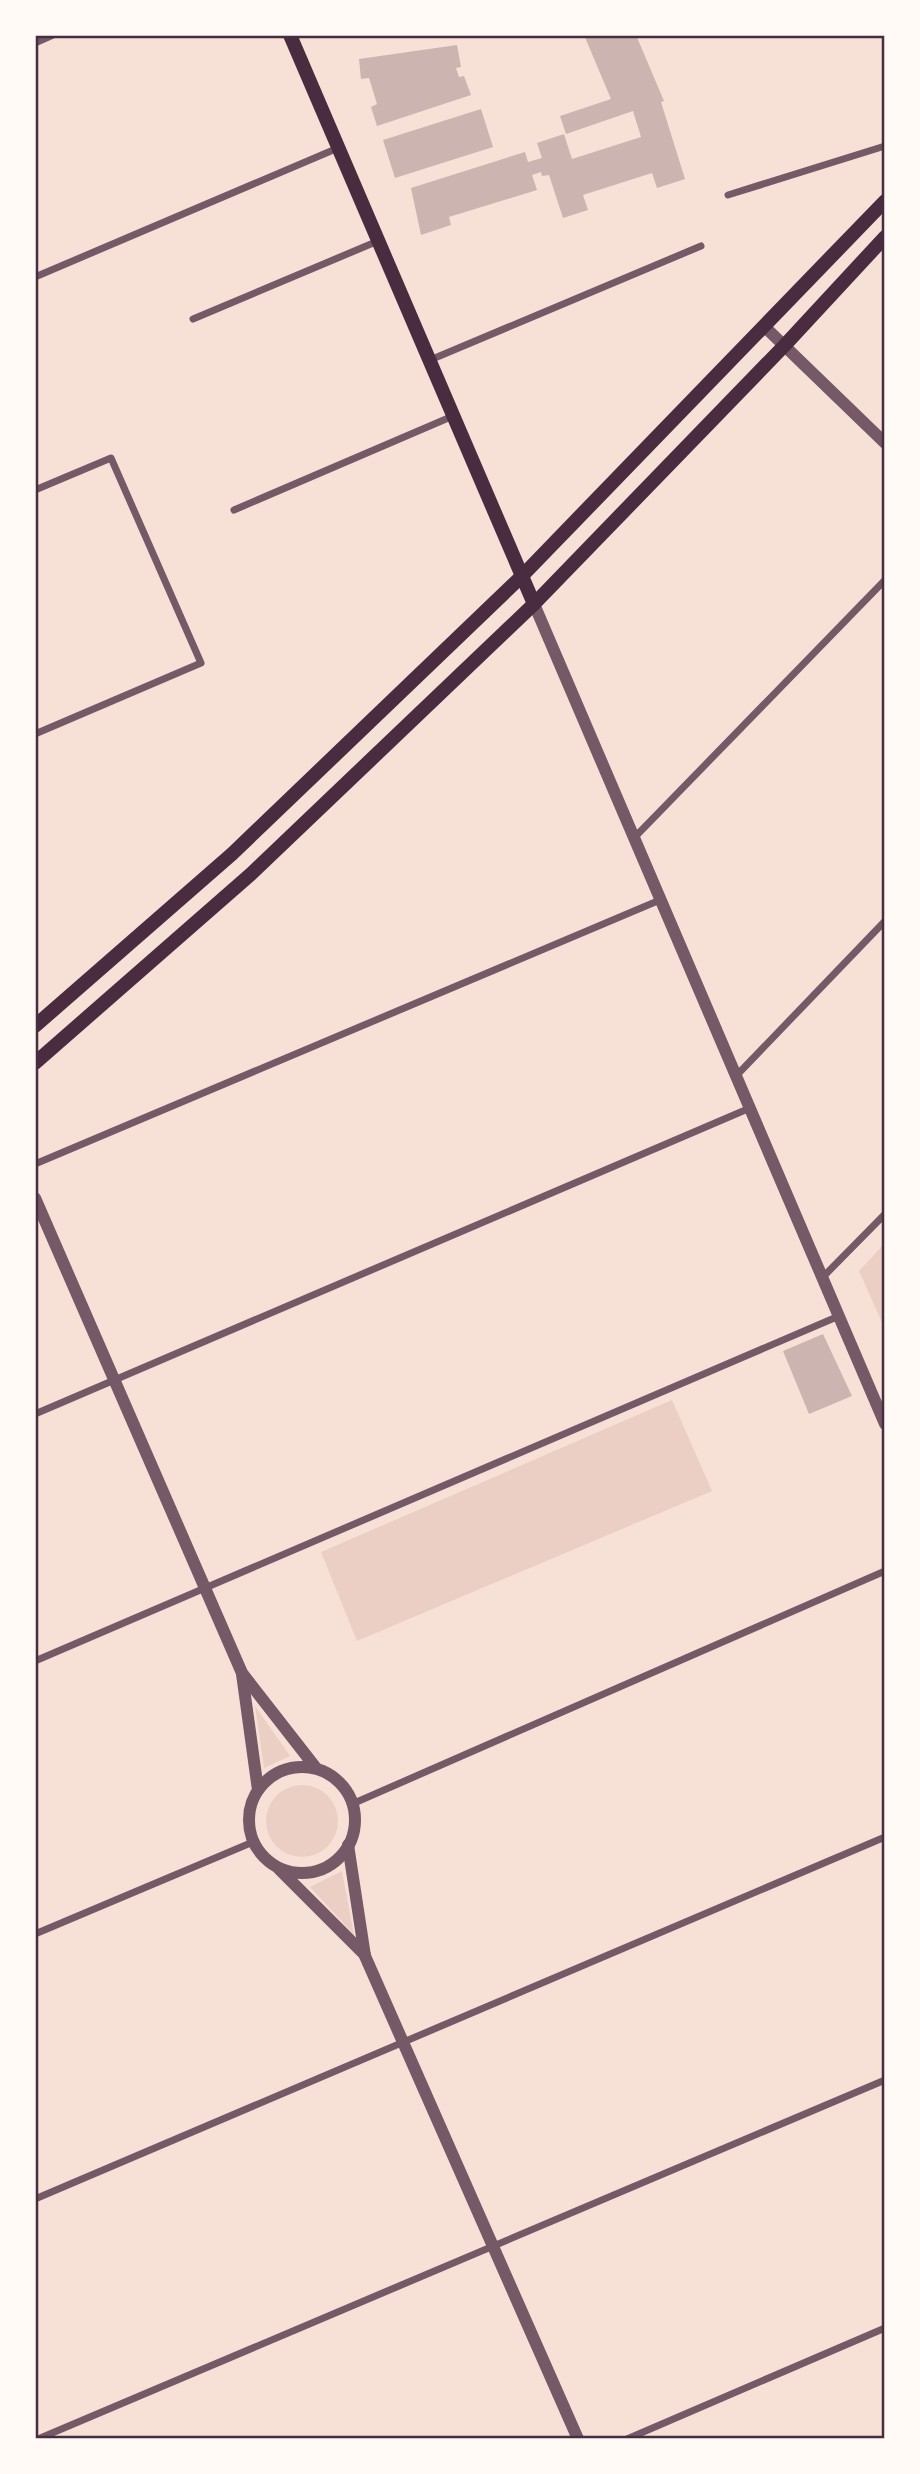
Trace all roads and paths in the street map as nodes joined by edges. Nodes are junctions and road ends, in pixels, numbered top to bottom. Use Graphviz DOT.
graph roads {
  1 [pos="53,35"];
  2 [pos="290,35"];
  3 [pos="35,43"];
  4 [pos="885,146"];
  5 [pos="338,148"];
  6 [pos="728,195"];
  7 [pos="885,201"];
  8 [pos="885,237"];
  9 [pos="378,241"];
  10 [pos="701,246"];
  11 [pos="35,277"];
  12 [pos="193,319"];
  13 [pos="765,328"];
  14 [pos="784,346"];
  15 [pos="430,360"];
  16 [pos="453,416"];
  17 [pos="885,443"];
  18 [pos="35,490"];
  19 [pos="234,510"];
  20 [pos="522,576"];
  21 [pos="885,580"];
  22 [pos="534,604"];
  23 [pos="35,734"];
  24 [pos="634,838"];
  25 [pos="660,900"];
  26 [pos="885,921"];
  27 [pos="35,1026"];
  28 [pos="35,1063"];
  29 [pos="736,1076"];
  30 [pos="750,1108"];
  31 [pos="35,1164"];
  32 [pos="35,1198"];
  33 [pos="885,1214"];
  34 [pos="822,1278"];
  35 [pos="839,1316"];
  36 [pos="115,1381"];
  37 [pos="35,1415"];
  38 [pos="885,1424"];
  39 [pos="885,1571"];
  40 [pos="205,1590"];
  41 [pos="35,1661"];
  42 [pos="242,1673"];
  43 [pos="316,1768"];
  44 [pos="258,1790"];
  45 [pos="352,1804"];
  46 [pos="885,1837"];
  47 [pos="253,1842"];
  48 [pos="348,1845"];
  49 [pos="276,1866"];
  50 [pos="35,1934"];
  51 [pos="366,1955"];
  52 [pos="404,2043"];
  53 [pos="885,2080"];
  54 [pos="35,2199"];
  55 [pos="494,2248"];
  56 [pos="885,2328"];
  57 [pos="38,2439"];
  58 [pos="578,2439"];
  59 [pos="627,2439"];
  1 -- 3 [label="street"];
  2 -- 5 [label="main road"];
  4 -- 6 [label="street"];
  5 -- 9 [label="main road"];
  5 -- 11 [label="street"];
  7 -- 13 [label="main road"];
  8 -- 14 [label="main road"];
  9 -- 12 [label="street"];
  9 -- 15 [label="main road"];
  10 -- 15 [label="street"];
  13 -- 14 [label="street"];
  13 -- 20 [label="main road"];
  14 -- 17 [label="street"];
  14 -- 22 [label="main road"];
  15 -- 16 [label="main road"];
  16 -- 19 [label="street"];
  16 -- 20 [label="main road"];
  18 -- 23 [label="street"];
  20 -- 22 [label="main road"];
  20 -- 27 [label="main road"];
  21 -- 24 [label="street"];
  22 -- 24 [label="street"];
  22 -- 28 [label="main road"];
  24 -- 25 [label="street"];
  25 -- 29 [label="street"];
  25 -- 31 [label="street"];
  26 -- 29 [label="street"];
  29 -- 30 [label="street"];
  30 -- 34 [label="street"];
  30 -- 36 [label="street"];
  32 -- 36 [label="street"];
  33 -- 34 [label="street"];
  34 -- 35 [label="street"];
  35 -- 38 [label="street"];
  35 -- 40 [label="street"];
  36 -- 37 [label="street"];
  36 -- 40 [label="street"];
  39 -- 45 [label="street"];
  40 -- 41 [label="street"];
  40 -- 42 [label="street"];
  42 -- 43 [label="street"];
  42 -- 44 [label="street"];
  43 -- 44 [label="street"];
  43 -- 45 [label="street"];
  44 -- 47 [label="street"];
  45 -- 48 [label="street"];
  46 -- 52 [label="street"];
  47 -- 49 [label="street"];
  47 -- 50 [label="street"];
  48 -- 49 [label="street"];
  48 -- 51 [label="street"];
  49 -- 51 [label="street"];
  51 -- 52 [label="street"];
  52 -- 54 [label="street"];
  52 -- 55 [label="street"];
  53 -- 55 [label="street"];
  55 -- 57 [label="street"];
  55 -- 58 [label="street"];
  56 -- 59 [label="street"];
}
